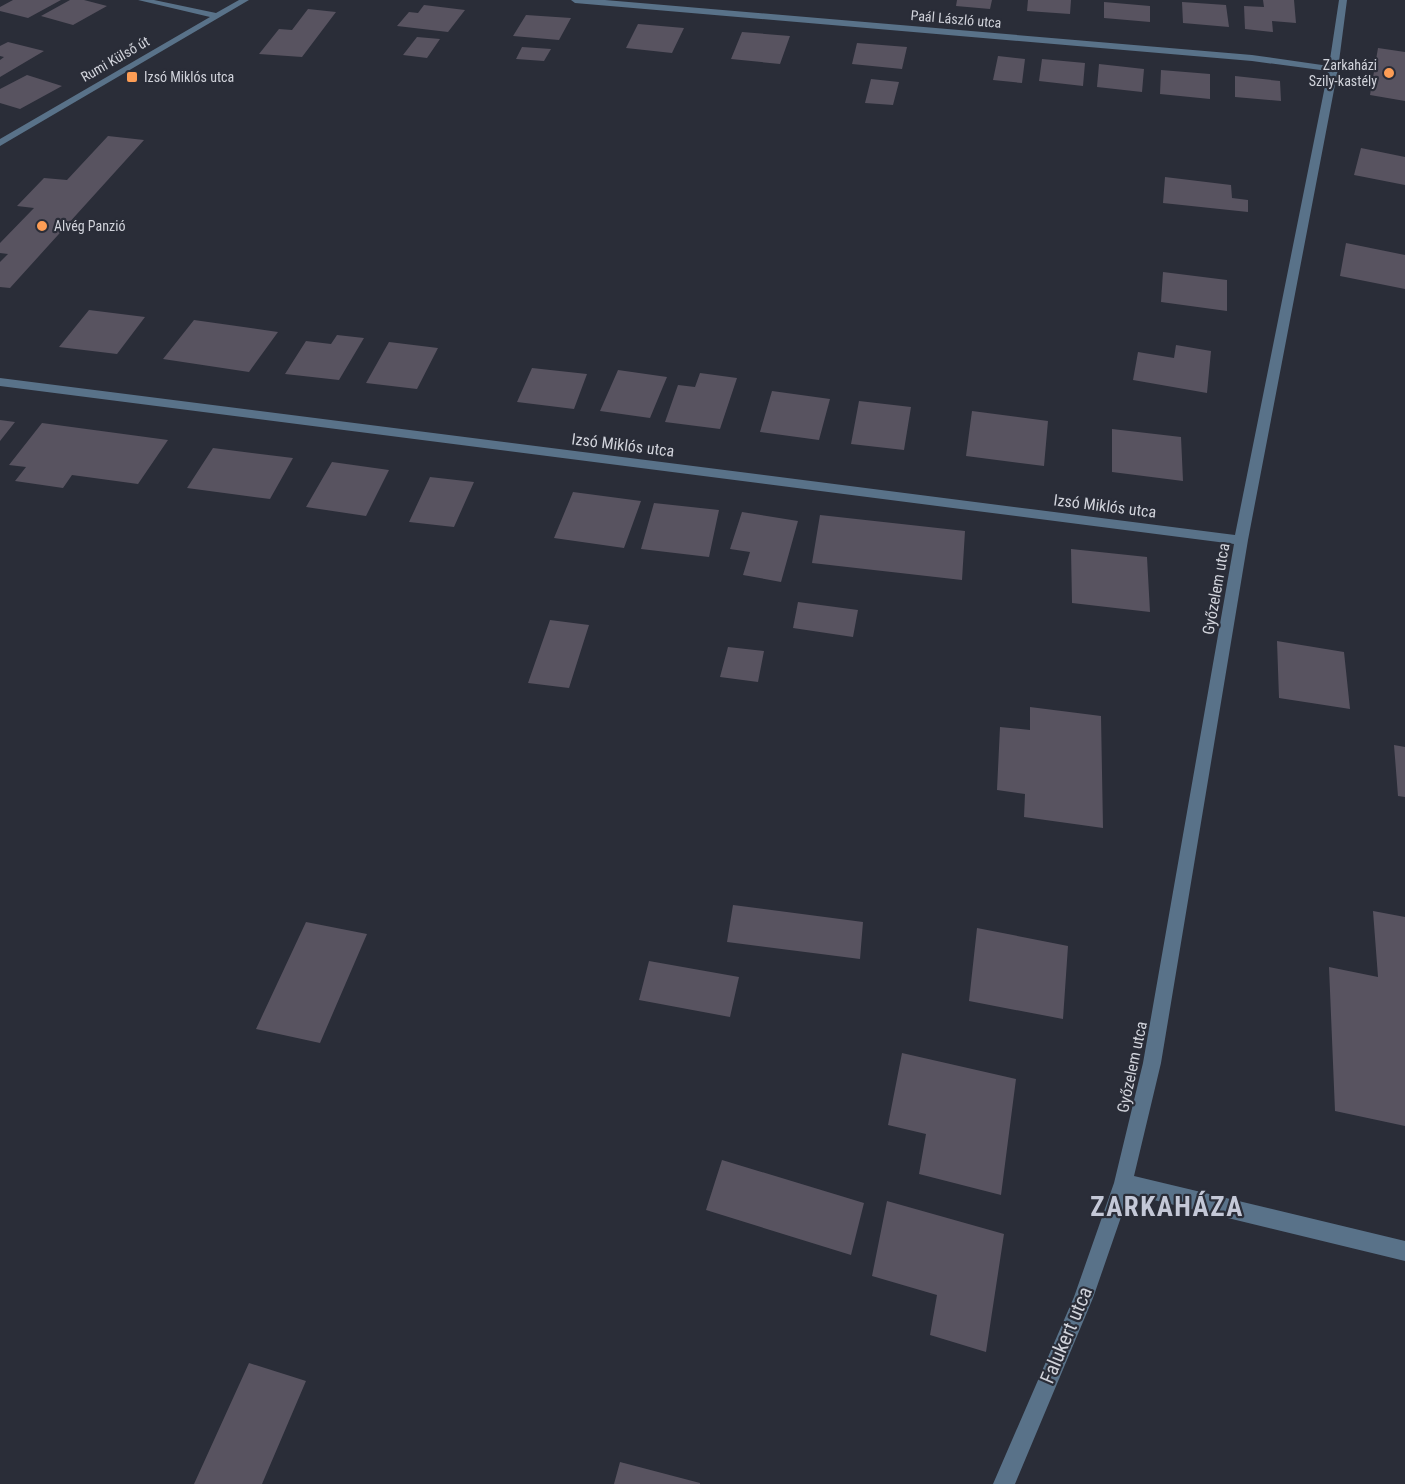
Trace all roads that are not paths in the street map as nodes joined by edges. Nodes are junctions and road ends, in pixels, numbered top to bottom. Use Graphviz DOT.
graph roads {
  1 [pos="142,0"];
  2 [pos="245,0"];
  3 [pos="575,0"];
  4 [pos="1343,0"];
  5 [pos="217,16"];
  6 [pos="1333,69"];
  7 [pos="0,142"];
  8 [pos="0,382"];
  9 [pos="1241,540"];
  10 [pos="1123,1183"];
  11 [pos="1405,1251"];
  12 [pos="1004,1484"];
  1 -- 5 [label="street"];
  2 -- 5 [label="street, Rumi Külső út"];
  3 -- 6 [label="street, Paál László utca"];
  4 -- 6 [label="street, Győzelem utca"];
  5 -- 7 [label="street, Rumi Külső út"];
  6 -- 9 [label="street, Győzelem utca"];
  8 -- 9 [label="street, Izsó Miklós utca"];
  9 -- 10 [label="street, Győzelem utca"];
  10 -- 11 [label="street"];
  10 -- 12 [label="street, Falukert utca"];
}
